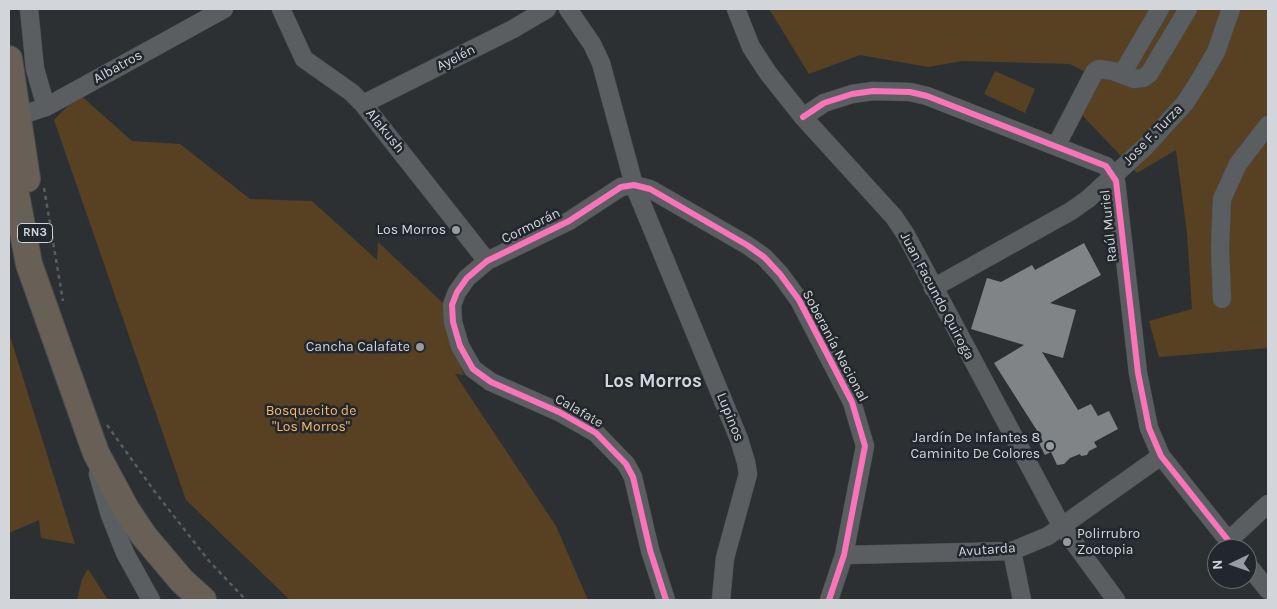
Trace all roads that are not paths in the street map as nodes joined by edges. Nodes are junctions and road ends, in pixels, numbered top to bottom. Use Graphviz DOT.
graph roads {
  1 [pos="29,9"];
  2 [pos="224,9"];
  3 [pos="281,9"];
  4 [pos="547,9"];
  5 [pos="568,9"];
  6 [pos="736,9"];
  7 [pos="1160,9"];
  8 [pos="1188,9"];
  9 [pos="1231,9"];
  10 [pos="9,59"];
  11 [pos="1122,74"];
  12 [pos="363,104"];
  13 [pos="46,107"];
  14 [pos="804,117"];
  15 [pos="13,119"];
  16 [pos="1268,125"];
  17 [pos="1056,146"];
  18 [pos="9,157"];
  19 [pos="1114,175"];
  20 [pos="634,185"];
  21 [pos="487,261"];
  22 [pos="932,288"];
  23 [pos="1222,299"];
  24 [pos="452,305"];
  25 [pos="57,347"];
  26 [pos="95,424"];
  27 [pos="1161,456"];
  28 [pos="1268,504"];
  29 [pos="1061,525"];
  30 [pos="1227,539"];
  31 [pos="1237,539"];
  32 [pos="1012,551"];
  33 [pos="844,555"];
  34 [pos="1257,576"];
  35 [pos="1268,590"];
  36 [pos="151,600"];
  37 [pos="202,600"];
  38 [pos="666,600"];
  39 [pos="721,600"];
  40 [pos="829,600"];
  41 [pos="1022,600"];
  42 [pos="1116,600"];
  1 -- 13 [label="street"];
  2 -- 13 [label="street, Albatros"];
  3 -- 12 [label="street, Alakush"];
  4 -- 12 [label="street, Ayelén"];
  5 -- 20 [label="street"];
  6 -- 14 [label="street, Juan Facundo Quiroga"];
  7 -- 11 [label="street"];
  8 -- 11 [label="street"];
  9 -- 19 [label="street, Jose F. Turza"];
  10 -- 15 [label="highway, RN3"];
  11 -- 17 [label="street"];
  12 -- 21 [label="street, Alakush"];
  13 -- 15 [label="street, Albatros"];
  14 -- 17 [label="street, Raúl Muriel"];
  14 -- 22 [label="street, Juan Facundo Quiroga"];
  15 -- 25 [label="highway, RN3"];
  16 -- 23 [label="street"];
  17 -- 19 [label="street, Raúl Muriel"];
  18 -- 25 [label="highway, RN3"];
  19 -- 22 [label="street, Jose F. Turza"];
  19 -- 27 [label="street, Raúl Muriel"];
  20 -- 21 [label="street, Cormorán"];
  20 -- 33 [label="street, Soberanía Nacional"];
  20 -- 39 [label="street, Lupinos"];
  21 -- 24 [label="street, Cormorán"];
  22 -- 29 [label="street, Juan Facundo Quiroga"];
  24 -- 38 [label="street, Calafate"];
  25 -- 26 [label="highway, RN3"];
  26 -- 36 [label="street"];
  26 -- 37 [label="highway, RN3"];
  27 -- 29 [label="street, Avutarda"];
  27 -- 30 [label="street, Raúl Muriel"];
  28 -- 31 [label="street"];
  29 -- 32 [label="street, Avutarda"];
  29 -- 42 [label="street, Juan Facundo Quiroga"];
  32 -- 33 [label="street, Avutarda"];
  32 -- 41 [label="street"];
  33 -- 40 [label="street, Soberanía Nacional"];
  34 -- 35 [label="street"];
}
